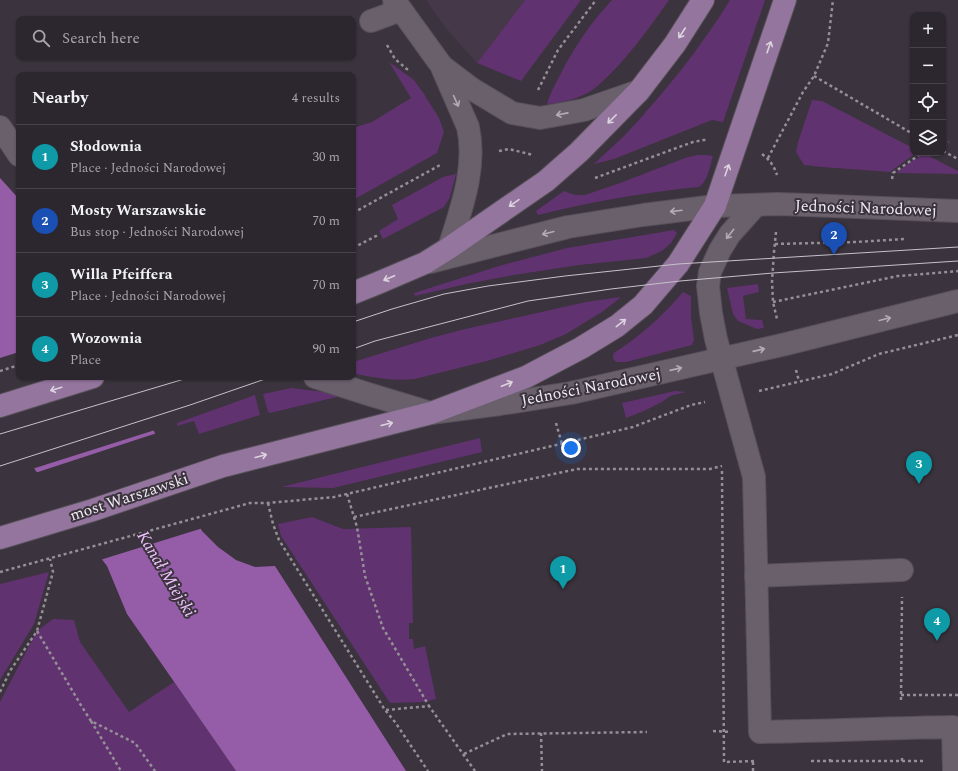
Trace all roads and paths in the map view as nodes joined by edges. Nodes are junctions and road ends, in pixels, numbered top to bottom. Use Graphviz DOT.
graph roads {
  1 [pos="596,0"];
  2 [pos="703,0"];
  3 [pos="785,0"];
  4 [pos="834,0"];
  5 [pos="398,5"];
  6 [pos="371,21"];
  7 [pos="440,65"];
  8 [pos="814,76"];
  9 [pos="538,90"];
  10 [pos="639,91"];
  11 [pos="0,127"];
  12 [pos="910,132"];
  13 [pos="710,140"];
  14 [pos="949,142"];
  15 [pos="946,143"];
  16 [pos="509,149"];
  17 [pos="16,151"];
  18 [pos="758,152"];
  19 [pos="946,153"];
  20 [pos="538,156"];
  21 [pos="918,156"];
  22 [pos="768,158"];
  23 [pos="958,159"];
  24 [pos="445,163"];
  25 [pos="892,179"];
  26 [pos="590,180"];
  27 [pos="778,180"];
  28 [pos="756,205"];
  29 [pos="715,206"];
  30 [pos="356,211"];
  31 [pos="958,211"];
  32 [pos="776,229"];
  33 [pos="378,235"];
  34 [pos="911,238"];
  35 [pos="775,244"];
  36 [pos="356,246"];
  37 [pos="448,248"];
  38 [pos="425,263"];
  39 [pos="958,271"];
  40 [pos="356,292"];
  41 [pos="958,301"];
  42 [pos="773,302"];
  43 [pos="778,321"];
  44 [pos="958,335"];
  45 [pos="721,359"];
  46 [pos="16,366"];
  47 [pos="0,371"];
  48 [pos="83,380"];
  49 [pos="324,380"];
  50 [pos="732,398"];
  51 [pos="0,406"];
  52 [pos="431,413"];
  53 [pos="749,460"];
  54 [pos="223,466"];
  55 [pos="722,466"];
  56 [pos="347,494"];
  57 [pos="268,503"];
  58 [pos="354,517"];
  59 [pos="0,538"];
  60 [pos="50,559"];
  61 [pos="902,570"];
  62 [pos="0,572"];
  63 [pos="756,576"];
  64 [pos="37,631"];
  65 [pos="0,692"];
  66 [pos="901,695"];
  67 [pos="958,695"];
  68 [pos="429,706"];
  69 [pos="385,710"];
  70 [pos="91,720"];
  71 [pos="902,728"];
  72 [pos="647,732"];
  73 [pos="723,732"];
  74 [pos="541,733"];
  75 [pos="464,754"];
  76 [pos="753,761"];
  77 [pos="830,761"];
  78 [pos="902,761"];
  79 [pos="954,766"];
  80 [pos="121,771"];
  81 [pos="155,771"];
  82 [pos="428,771"];
  83 [pos="475,771"];
  84 [pos="542,771"];
  85 [pos="753,771"];
  1 -- 9 [label="path"];
  2 -- 10 [label="main road, one-way"];
  29 -- 3 [label="main road, one-way"];
  4 -- 8 [label="path"];
  5 -- 6 [label="street"];
  5 -- 7 [label="street"];
  10 -- 7 [label="street, one-way"];
  7 -- 37 [label="street, one-way"];
  8 -- 12 [label="path"];
  8 -- 22 [label="path"];
  10 -- 37 [label="main road, one-way"];
  11 -- 17 [label="street"];
  13 -- 26 [label="path"];
  14 -- 15 [label="path"];
  16 -- 20 [label="path"];
  18 -- 22 [label="path"];
  19 -- 23 [label="path"];
  21 -- 25 [label="path"];
  22 -- 27 [label="path"];
  24 -- 30 [label="path"];
  28 -- 29 [label="street, Jedności Narodowej"];
  28 -- 31 [label="street, Jedności Narodowej"];
  28 -- 45 [label="street, one-way"];
  29 -- 38 [label="street, Jedności Narodowej, one-way"];
  52 -- 29 [label="main road, one-way"];
  32 -- 35 [label="path"];
  33 -- 36 [label="path"];
  34 -- 35 [label="path"];
  35 -- 42 [label="path"];
  37 -- 38 [label="main road"];
  38 -- 40 [label="main road, Jedności Narodowej, one-way"];
  39 -- 42 [label="path"];
  45 -- 41 [label="street, Jedności Narodowej, one-way"];
  42 -- 43 [label="path"];
  44 -- 50 [label="path"];
  45 -- 50 [label="street"];
  52 -- 45 [label="street, Jedności Narodowej, one-way"];
  46 -- 47 [label="path"];
  48 -- 51 [label="main road, one-way"];
  49 -- 52 [label="street"];
  50 -- 53 [label="street"];
  50 -- 56 [label="path"];
  54 -- 52 [label="main road, Jedności Narodowej, one-way"];
  53 -- 55 [label="path"];
  53 -- 63 [label="street"];
  54 -- 59 [label="main road, most Warszawski"];
  55 -- 58 [label="path"];
  55 -- 73 [label="path"];
  56 -- 57 [label="path"];
  56 -- 58 [label="path"];
  57 -- 60 [label="path"];
  57 -- 69 [label="path"];
  58 -- 68 [label="path"];
  60 -- 62 [label="path"];
  60 -- 64 [label="path"];
  61 -- 63 [label="street"];
  61 -- 66 [label="path"];
  63 -- 71 [label="street"];
  64 -- 65 [label="path"];
  64 -- 70 [label="path"];
  66 -- 67 [label="path"];
  66 -- 71 [label="path"];
  68 -- 69 [label="path"];
  68 -- 75 [label="path"];
  69 -- 82 [label="path"];
  70 -- 80 [label="path"];
  70 -- 81 [label="path"];
  71 -- 78 [label="path"];
  71 -- 79 [label="street"];
  72 -- 74 [label="path"];
  74 -- 75 [label="path"];
  74 -- 84 [label="path"];
  75 -- 83 [label="path"];
  76 -- 85 [label="path"];
  77 -- 78 [label="path"];
  78 -- 79 [label="path"];
}
